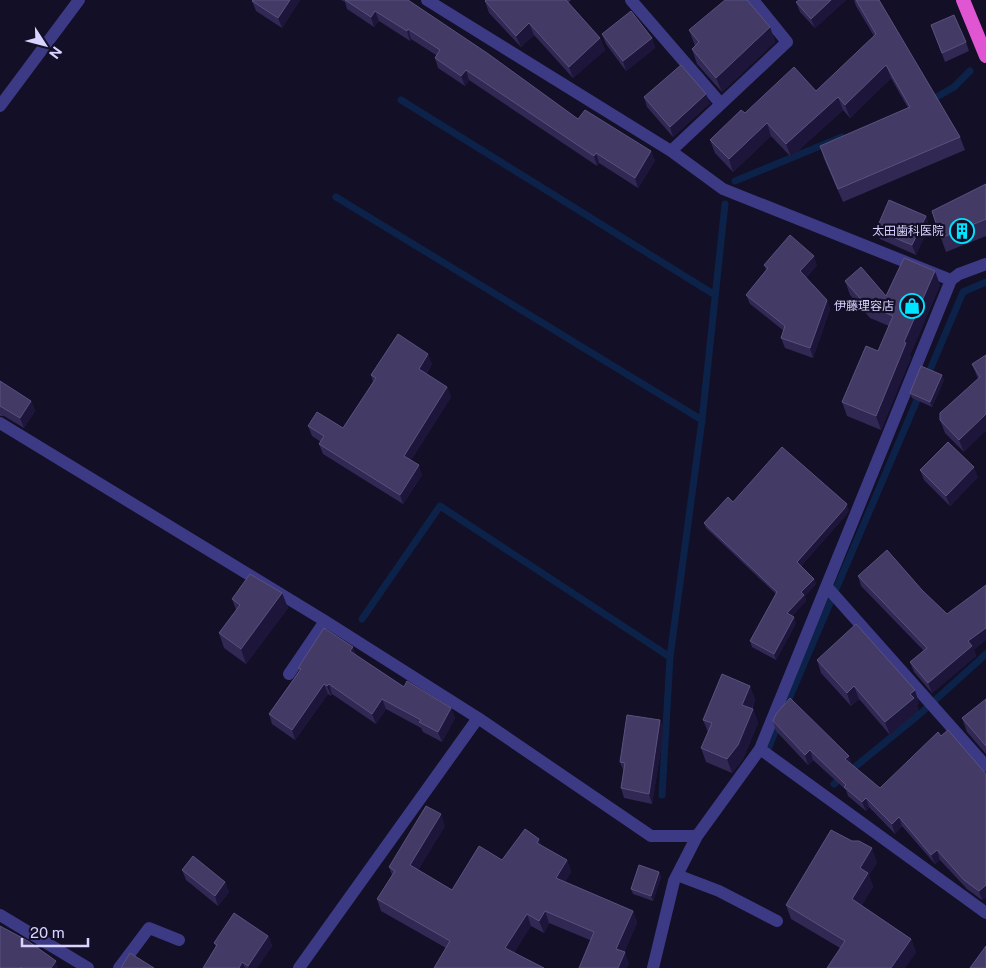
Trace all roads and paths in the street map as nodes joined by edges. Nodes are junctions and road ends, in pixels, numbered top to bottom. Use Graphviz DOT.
graph roads {
  1 [pos="80,0"];
  2 [pos="427,0"];
  3 [pos="631,0"];
  4 [pos="753,0"];
  5 [pos="963,0"];
  6 [pos="986,56"];
  7 [pos="721,104"];
  8 [pos="0,106"];
  9 [pos="671,151"];
  10 [pos="986,264"];
  11 [pos="951,280"];
  12 [pos="0,423"];
  13 [pos="827,587"];
  14 [pos="325,621"];
  15 [pos="289,674"];
  16 [pos="478,718"];
  17 [pos="760,749"];
  18 [pos="986,766"];
  19 [pos="697,836"];
  20 [pos="676,875"];
  21 [pos="986,913"];
  22 [pos="0,915"];
  23 [pos="777,921"];
  24 [pos="179,940"];
  25 [pos="88,968"];
  26 [pos="119,968"];
  27 [pos="298,968"];
  28 [pos="653,968"];
  1 -- 8 [label="street"];
  2 -- 9 [label="street"];
  3 -- 7 [label="street"];
  4 -- 7 [label="street"];
  5 -- 6 [label="highway"];
  7 -- 9 [label="street"];
  9 -- 11 [label="street"];
  10 -- 11 [label="street"];
  11 -- 13 [label="street"];
  12 -- 14 [label="street"];
  13 -- 17 [label="street"];
  13 -- 18 [label="street"];
  14 -- 15 [label="street"];
  14 -- 16 [label="street"];
  16 -- 19 [label="street"];
  16 -- 27 [label="street"];
  17 -- 19 [label="street"];
  17 -- 21 [label="street"];
  19 -- 20 [label="street"];
  20 -- 23 [label="street"];
  20 -- 28 [label="street"];
  22 -- 25 [label="street"];
  24 -- 26 [label="street"];
}
